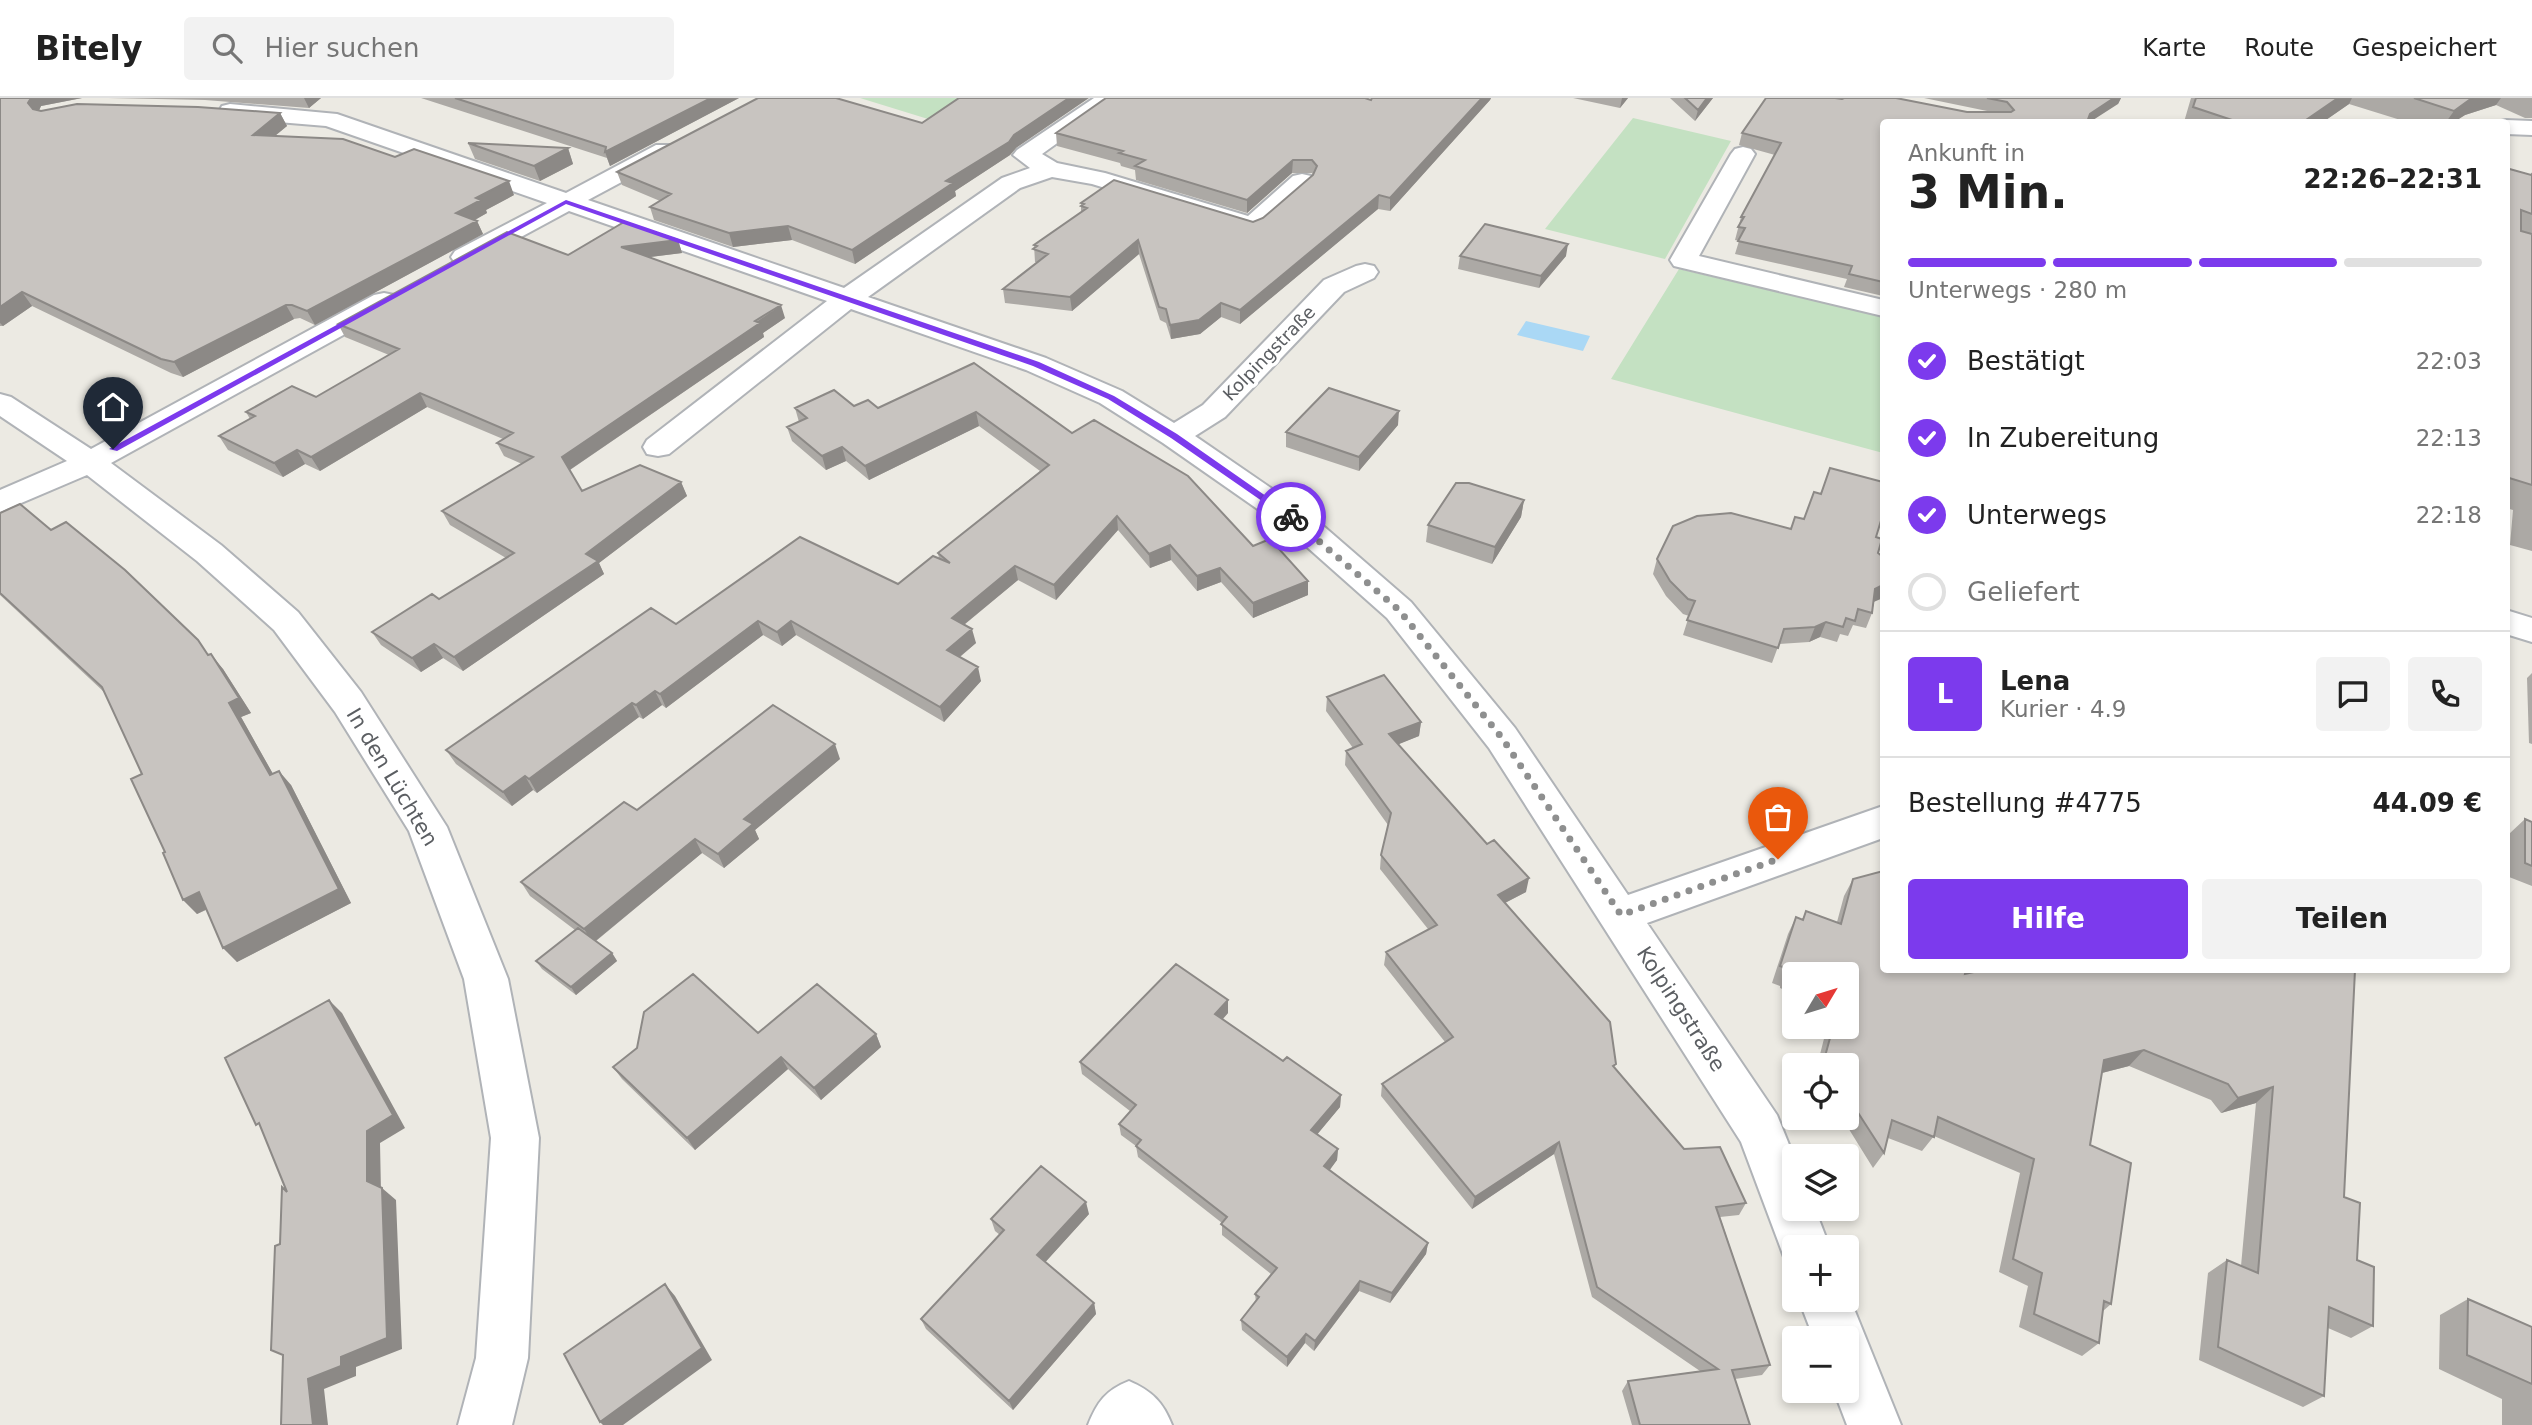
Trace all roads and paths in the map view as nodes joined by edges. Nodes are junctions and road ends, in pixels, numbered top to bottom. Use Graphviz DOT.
graph roads {
  1 [pos="1109,98"];
  2 [pos="358,102"];
  3 [pos="213,104"];
  4 [pos="329,119"];
  5 [pos="2510,127"];
  6 [pos="2532,128"];
  7 [pos="688,137"];
  8 [pos="1743,154"];
  9 [pos="1051,169"];
  10 [pos="1302,181"];
  11 [pos="566,202"];
  12 [pos="441,270"];
  13 [pos="1365,272"];
  14 [pos="406,289"];
  15 [pos="847,299"];
  16 [pos="1880,307"];
  17 [pos="0,403"];
  18 [pos="1174,436"];
  19 [pos="659,447"];
  20 [pos="90,462"];
  21 [pos="0,502"];
  22 [pos="2510,623"];
  23 [pos="2532,629"];
  24 [pos="1880,823"];
  25 [pos="1621,915"];
  26 [pos="1800,1235"];
  27 [pos="1859,1387"];
  28 [pos="485,1425"];
  29 [pos="1115,1425"];
  30 [pos="1145,1425"];
  31 [pos="1874,1425"];
  1 -- 9 [label="street"];
  2 -- 4 [label="street"];
  3 -- 4 [label="street, Kolpingstraße"];
  4 -- 11 [label="street, Kolpingstraße"];
  5 -- 6 [label="street"];
  7 -- 11 [label="street"];
  8 -- 16 [label="street"];
  9 -- 10 [label="street"];
  9 -- 15 [label="street"];
  11 -- 12 [label="street"];
  11 -- 15 [label="street, Kolpingstraße"];
  13 -- 18 [label="street, Kolpingstraße"];
  14 -- 20 [label="street"];
  15 -- 18 [label="street, Kolpingstraße"];
  15 -- 19 [label="street"];
  17 -- 20 [label="street, In den Lüchten"];
  18 -- 25 [label="street, Kolpingstraße"];
  20 -- 21 [label="street"];
  20 -- 28 [label="street, In den Lüchten"];
  22 -- 23 [label="street"];
  24 -- 25 [label="street"];
  25 -- 26 [label="street, Kolpingstraße"];
  27 -- 31 [label="street"];
  29 -- 30 [label="street"];
}
